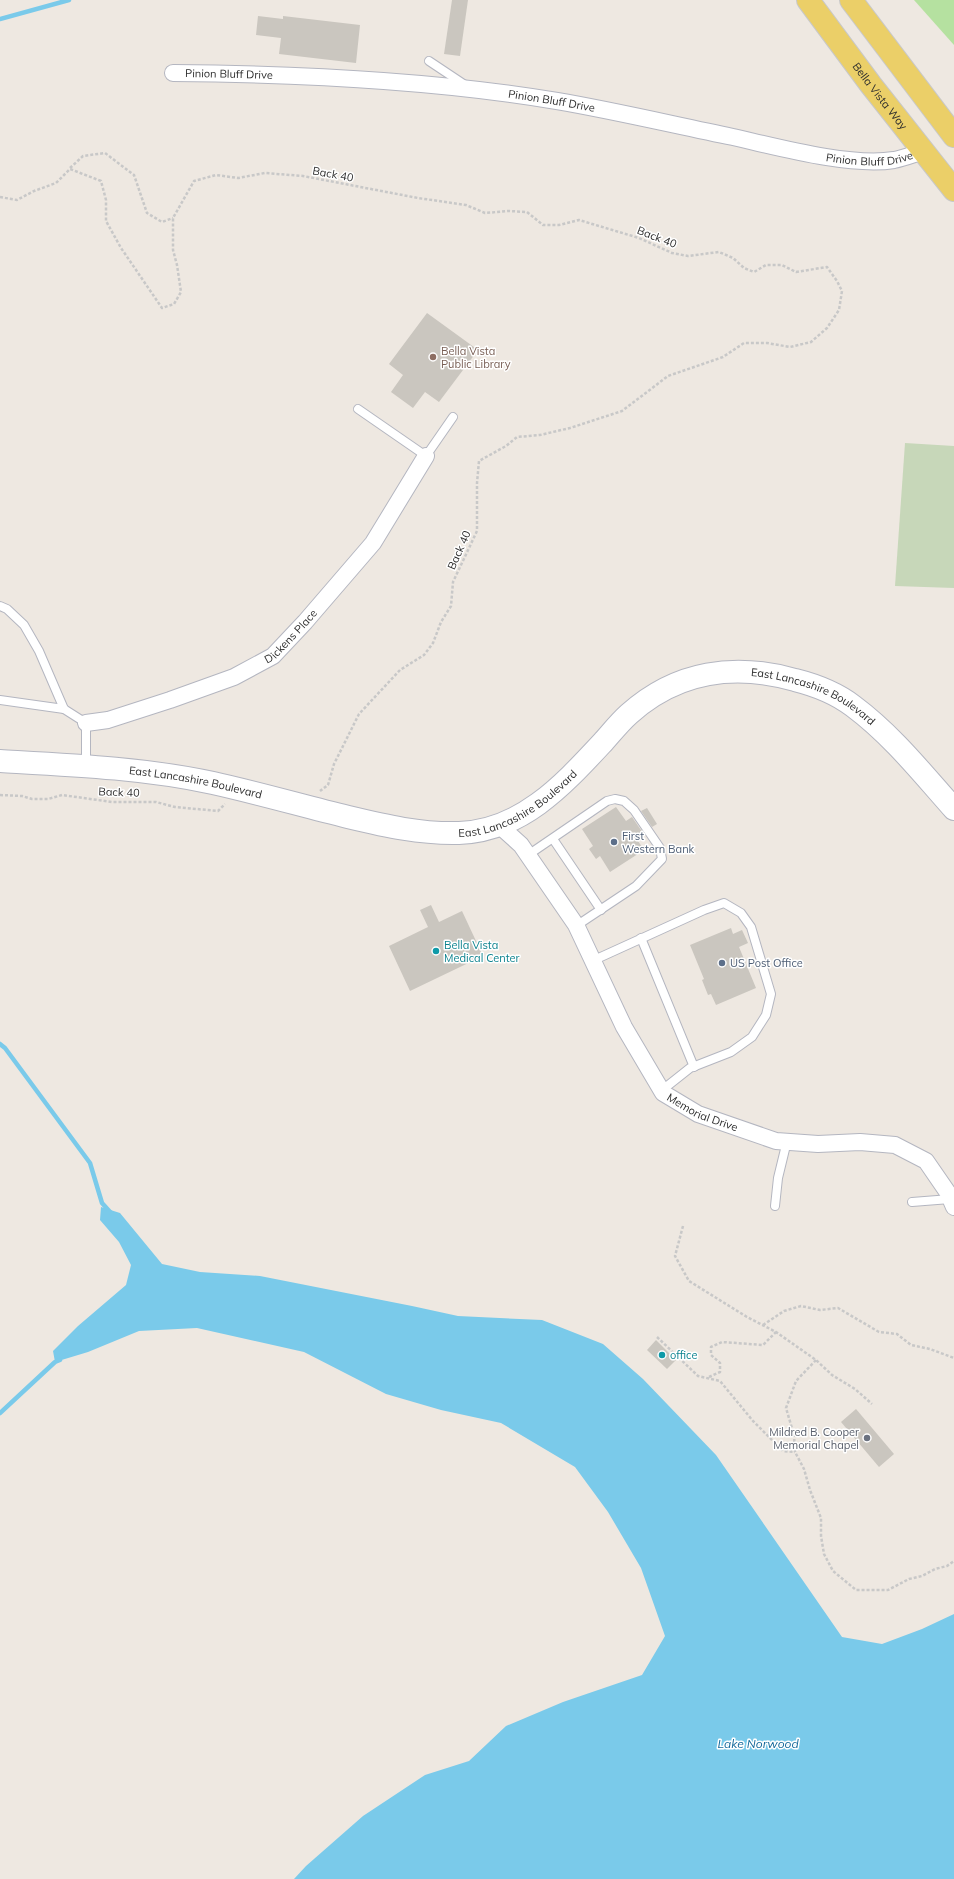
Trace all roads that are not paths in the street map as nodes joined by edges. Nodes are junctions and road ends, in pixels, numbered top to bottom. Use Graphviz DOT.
graph roads {
  1 [pos="808,0"];
  2 [pos="851,0"];
  3 [pos="429,61"];
  4 [pos="173,73"];
  5 [pos="471,89"];
  6 [pos="954,136"];
  7 [pos="924,151"];
  8 [pos="954,190"];
  9 [pos="358,409"];
  10 [pos="453,417"];
  11 [pos="426,456"];
  12 [pos="0,606"];
  13 [pos="0,700"];
  14 [pos="64,709"];
  15 [pos="86,723"];
  16 [pos="0,761"];
  17 [pos="86,766"];
  18 [pos="954,809"];
  19 [pos="500,826"];
  20 [pos="553,838"];
  21 [pos="528,855"];
  22 [pos="601,910"];
  23 [pos="576,926"];
  24 [pos="641,938"];
  25 [pos="592,961"];
  26 [pos="694,1067"];
  27 [pos="661,1090"];
  28 [pos="787,1141"];
  29 [pos="912,1202"];
  30 [pos="952,1203"];
  31 [pos="775,1206"];
  1 -- 7 [label="main road, Bella Vista Way"];
  2 -- 6 [label="main road"];
  3 -- 5 [label="lane"];
  4 -- 5 [label="street, Pinion Bluff Drive"];
  5 -- 7 [label="street, Pinion Bluff Drive"];
  7 -- 8 [label="main road, Bella Vista Way"];
  9 -- 11 [label="lane"];
  10 -- 11 [label="lane"];
  11 -- 15 [label="street, Dickens Place"];
  12 -- 14 [label="lane"];
  13 -- 14 [label="lane"];
  14 -- 15 [label="lane"];
  15 -- 17 [label="lane"];
  16 -- 17 [label="main road, East Lancashire Boulevard"];
  17 -- 19 [label="main road, East Lancashire Boulevard"];
  18 -- 19 [label="main road, East Lancashire Boulevard"];
  19 -- 21 [label="street, Memorial Drive"];
  20 -- 21 [label="lane"];
  20 -- 22 [label="lane"];
  20 -- 22 [label="lane"];
  21 -- 23 [label="street, Memorial Drive"];
  22 -- 23 [label="lane"];
  23 -- 25 [label="street, Memorial Drive"];
  24 -- 25 [label="lane"];
  24 -- 26 [label="lane"];
  24 -- 26 [label="lane"];
  25 -- 27 [label="street, Memorial Drive"];
  26 -- 27 [label="lane"];
  27 -- 28 [label="street, Memorial Drive"];
  28 -- 30 [label="street, Memorial Drive"];
  28 -- 31 [label="lane"];
  29 -- 30 [label="lane"];
}
